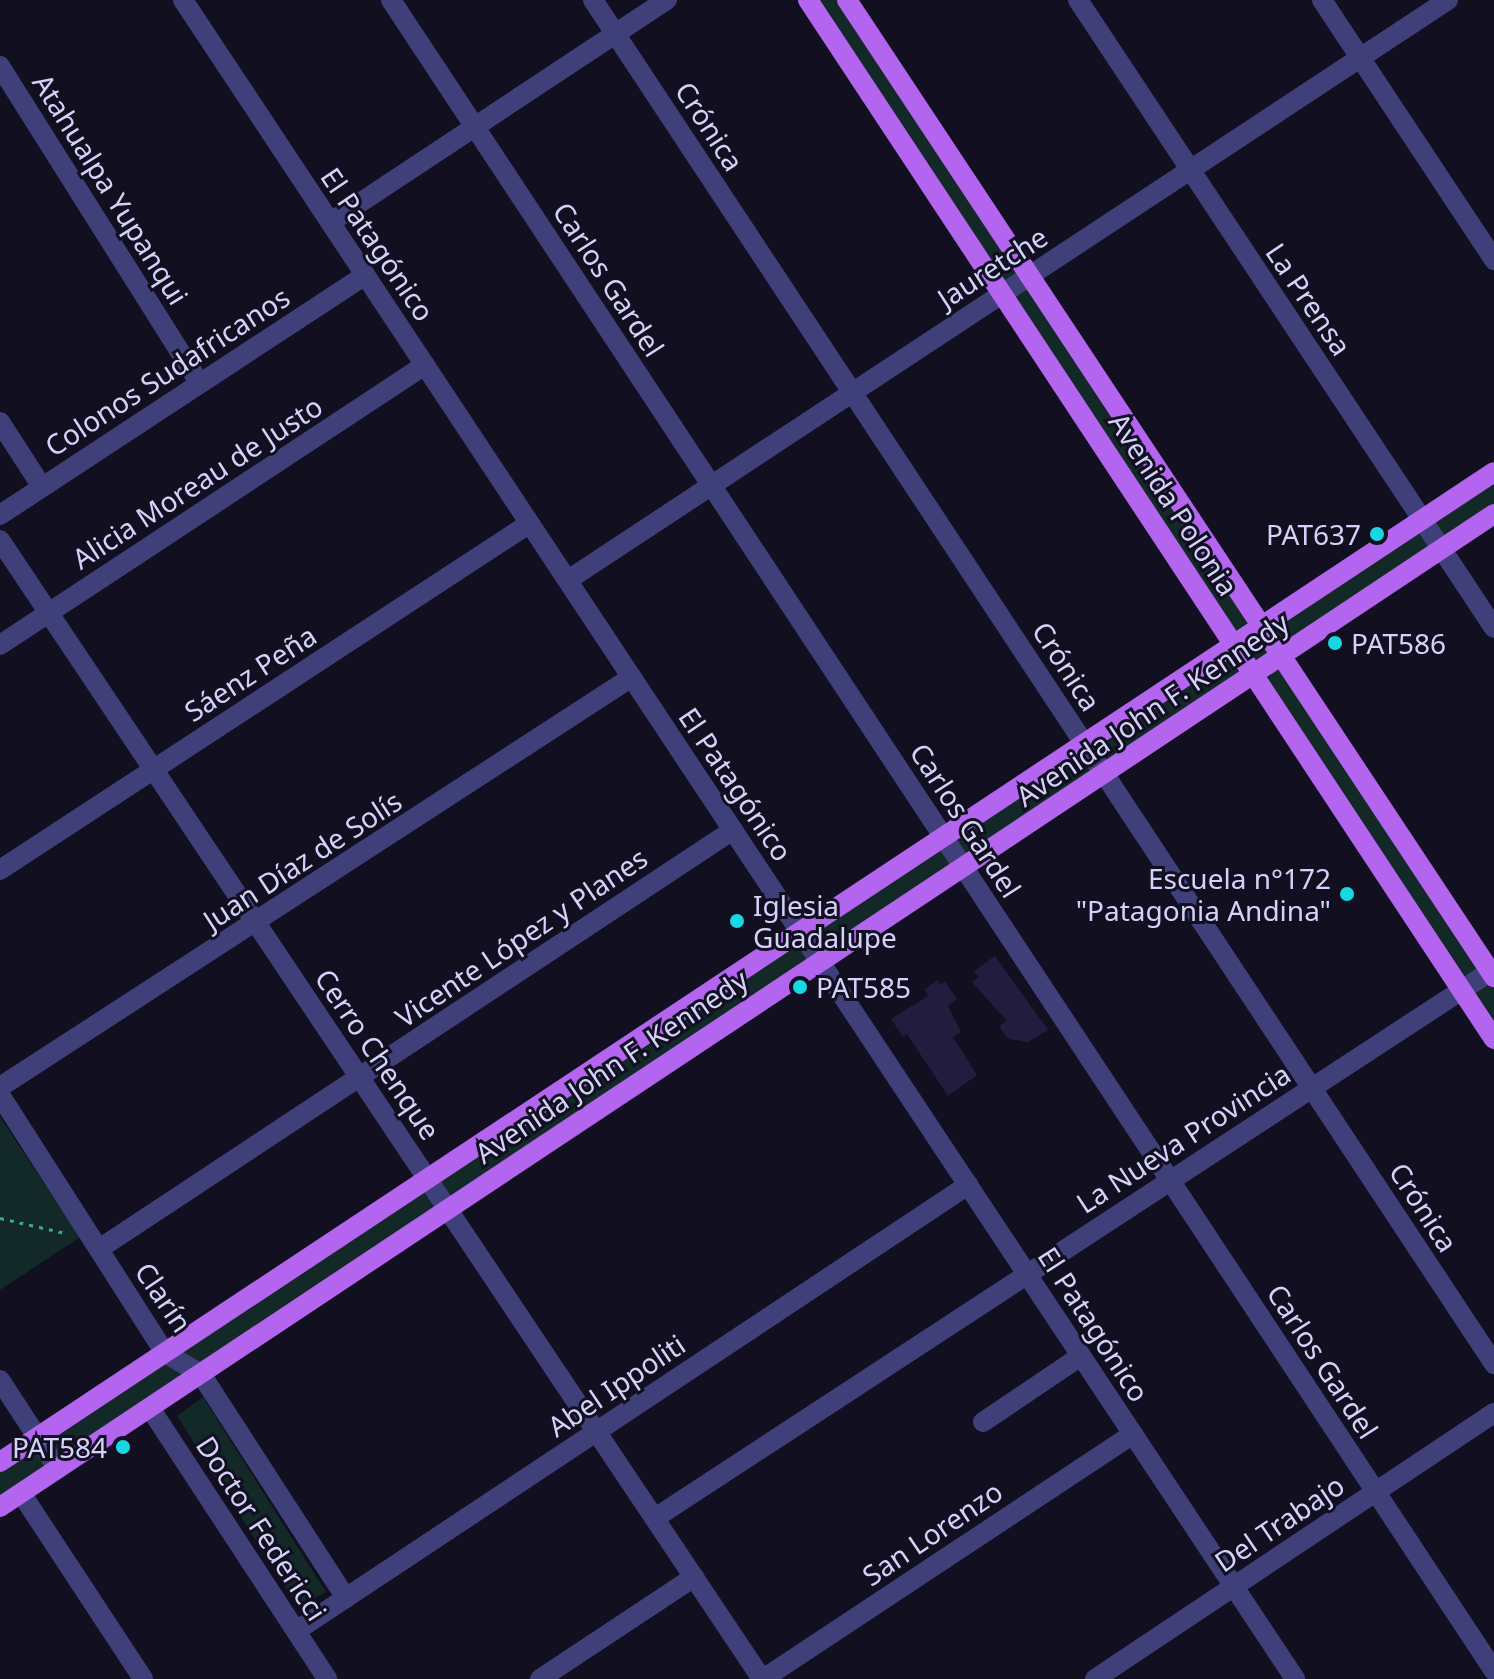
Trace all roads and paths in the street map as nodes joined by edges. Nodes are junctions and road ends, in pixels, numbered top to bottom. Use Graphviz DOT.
graph roads {
  1 [pos="183,0"];
  2 [pos="391,0"];
  3 [pos="593,0"];
  4 [pos="667,0"];
  5 [pos="808,0"];
  6 [pos="847,0"];
  7 [pos="1078,0"];
  8 [pos="1322,0"];
  9 [pos="1448,0"];
  10 [pos="615,34"];
  11 [pos="1360,58"];
  12 [pos="0,66"];
  13 [pos="475,127"];
  14 [pos="1190,170"];
  15 [pos="331,222"];
  16 [pos="1494,260"];
  17 [pos="365,275"];
  18 [pos="1030,275"];
  19 [pos="1002,294"];
  20 [pos="425,365"];
  21 [pos="200,383"];
  22 [pos="853,393"];
  23 [pos="0,422"];
  24 [pos="1494,472"];
  25 [pos="712,486"];
  26 [pos="42,487"];
  27 [pos="1494,514"];
  28 [pos="0,515"];
  29 [pos="1421,519"];
  30 [pos="530,523"];
  31 [pos="0,540"];
  32 [pos="1442,550"];
  33 [pos="568,580"];
  34 [pos="49,613"];
  35 [pos="1263,627"];
  36 [pos="1494,628"];
  37 [pos="0,645"];
  38 [pos="1235,647"];
  39 [pos="1283,656"];
  40 [pos="1254,675"];
  41 [pos="632,677"];
  42 [pos="1085,744"];
  43 [pos="154,770"];
  44 [pos="1106,776"];
  45 [pos="733,830"];
  46 [pos="945,839"];
  47 [pos="963,866"];
  48 [pos="0,870"];
  49 [pos="257,923"];
  50 [pos="802,934"];
  51 [pos="820,961"];
  52 [pos="1493,972"];
  53 [pos="1462,990"];
  54 [pos="1494,1039"];
  55 [pos="360,1077"];
  56 [pos="0,1087"];
  57 [pos="1312,1088"];
  58 [pos="0,1095"];
  59 [pos="1170,1180"];
  60 [pos="429,1181"];
  61 [pos="968,1185"];
  62 [pos="448,1208"];
  63 [pos="0,1218"];
  64 [pos="67,1234"];
  65 [pos="99,1249"];
  66 [pos="1027,1274"];
  67 [pos="165,1353"];
  68 [pos="1081,1356"];
  69 [pos="1494,1364"];
  70 [pos="201,1374"];
  71 [pos="0,1380"];
  72 [pos="150,1408"];
  73 [pos="1494,1413"];
  74 [pos="983,1422"];
  75 [pos="597,1431"];
  76 [pos="1133,1434"];
  77 [pos="38,1437"];
  78 [pos="0,1462"];
  79 [pos="58,1469"];
  80 [pos="1376,1492"];
  81 [pos="21,1493"];
  82 [pos="0,1507"];
  83 [pos="655,1518"];
  84 [pos="694,1577"];
  85 [pos="1234,1586"];
  86 [pos="346,1598"];
  87 [pos="296,1631"];
  88 [pos="1494,1671"];
  89 [pos="143,1679"];
  90 [pos="327,1679"];
  91 [pos="540,1679"];
  92 [pos="763,1679"];
  93 [pos="1095,1679"];
  94 [pos="1295,1679"];
  1 -- 15 [label="street, El Patagónico"];
  2 -- 13 [label="street, Carlos Gardel"];
  3 -- 10 [label="street, Crónica"];
  4 -- 10 [label="street"];
  5 -- 19 [label="main road, Avenida Polonia"];
  6 -- 18 [label="main road, Avenida Polonia"];
  7 -- 14 [label="street, La Prensa"];
  8 -- 11 [label="street"];
  9 -- 11 [label="street, Jauretche"];
  10 -- 13 [label="street"];
  10 -- 22 [label="street, Crónica"];
  11 -- 14 [label="street, Jauretche"];
  11 -- 16 [label="street"];
  12 -- 21 [label="street, Atahualpa Yupanqui"];
  13 -- 15 [label="street"];
  13 -- 25 [label="street, Carlos Gardel"];
  14 -- 18 [label="street, Jauretche"];
  14 -- 29 [label="street, La Prensa"];
  15 -- 17 [label="street, El Patagónico"];
  17 -- 20 [label="street, El Patagónico"];
  17 -- 21 [label="street, Colonos Sudafricanos"];
  18 -- 19 [label="street, Jauretche"];
  18 -- 35 [label="main road, Avenida Polonia"];
  19 -- 22 [label="street, Jauretche"];
  19 -- 38 [label="main road, Avenida Polonia"];
  20 -- 30 [label="street, El Patagónico"];
  20 -- 34 [label="street, Alicia Moreau de Justo"];
  21 -- 26 [label="street, Colonos Sudafricanos"];
  22 -- 25 [label="street, Jauretche"];
  22 -- 42 [label="street, Crónica"];
  23 -- 26 [label="street"];
  24 -- 29 [label="main road, Avenida John F. Kennedy"];
  25 -- 33 [label="street, Jauretche"];
  25 -- 46 [label="street, Carlos Gardel"];
  26 -- 28 [label="street, Colonos Sudafricanos"];
  27 -- 32 [label="main road, Avenida John F. Kennedy"];
  29 -- 32 [label="street, La Prensa"];
  29 -- 35 [label="main road, Avenida John F. Kennedy"];
  30 -- 33 [label="street, El Patagónico"];
  30 -- 43 [label="street, Sáenz Peña"];
  31 -- 34 [label="street, Cerro Chenque"];
  32 -- 36 [label="street, La Prensa"];
  32 -- 39 [label="main road, Avenida John F. Kennedy"];
  33 -- 41 [label="street, El Patagónico"];
  34 -- 37 [label="street, Alicia Moreau de Justo"];
  34 -- 43 [label="street, Cerro Chenque"];
  35 -- 38 [label="main road, Avenida John F. Kennedy"];
  35 -- 39 [label="main road, Avenida Polonia"];
  38 -- 40 [label="main road, Avenida Polonia"];
  38 -- 42 [label="main road, Avenida John F. Kennedy"];
  39 -- 40 [label="main road, Avenida John F. Kennedy"];
  39 -- 52 [label="main road, Avenida Polonia"];
  40 -- 44 [label="main road, Avenida John F. Kennedy"];
  40 -- 53 [label="main road, Avenida Polonia"];
  41 -- 45 [label="street, El Patagónico"];
  41 -- 49 [label="street, Juan Díaz de Solís"];
  42 -- 44 [label="street, Crónica"];
  42 -- 46 [label="main road, Avenida John F. Kennedy"];
  43 -- 48 [label="street, Sáenz Peña"];
  43 -- 49 [label="street, Cerro Chenque"];
  44 -- 47 [label="main road, Avenida John F. Kennedy"];
  44 -- 57 [label="street, Crónica"];
  45 -- 50 [label="street, El Patagónico"];
  45 -- 55 [label="street, Vicente López y Planes"];
  46 -- 47 [label="street, Carlos Gardel"];
  46 -- 50 [label="main road, Avenida John F. Kennedy"];
  47 -- 51 [label="main road, Avenida John F. Kennedy"];
  47 -- 59 [label="street, Carlos Gardel"];
  49 -- 55 [label="street, Cerro Chenque"];
  49 -- 56 [label="street, Juan Díaz de Solís"];
  50 -- 51 [label="street, El Patagónico"];
  50 -- 60 [label="main road, Avenida John F. Kennedy"];
  51 -- 61 [label="street, El Patagónico"];
  51 -- 62 [label="main road, Avenida John F. Kennedy"];
  52 -- 53 [label="street, La Nueva Provincia"];
  53 -- 54 [label="main road, Avenida Polonia"];
  53 -- 57 [label="street, La Nueva Provincia"];
  55 -- 60 [label="street, Cerro Chenque"];
  55 -- 65 [label="street, Vicente López y Planes"];
  57 -- 59 [label="street, La Nueva Provincia"];
  57 -- 69 [label="street, Crónica"];
  58 -- 65 [label="street, Clarín"];
  59 -- 66 [label="street, La Nueva Provincia"];
  59 -- 80 [label="street, Carlos Gardel"];
  60 -- 62 [label="street, Cerro Chenque"];
  60 -- 67 [label="main road, Avenida John F. Kennedy"];
  61 -- 66 [label="street, El Patagónico"];
  61 -- 75 [label="street, Abel Ippoliti"];
  62 -- 70 [label="main road, Avenida John F. Kennedy"];
  62 -- 75 [label="street, Cerro Chenque"];
  63 -- 64 [label="path"];
  65 -- 67 [label="street, Clarín"];
  66 -- 68 [label="street, El Patagónico"];
  66 -- 83 [label="street, La Nueva Provincia"];
  67 -- 70 [label="street, Clarín"];
  67 -- 77 [label="main road, Avenida John F. Kennedy"];
  68 -- 74 [label="street"];
  68 -- 76 [label="street, El Patagónico"];
  70 -- 72 [label="main road, Avenida John F. Kennedy"];
  70 -- 86 [label="street, Clarín"];
  71 -- 77 [label="street"];
  72 -- 79 [label="main road, Avenida John F. Kennedy"];
  72 -- 87 [label="street, Doctor Federicci"];
  73 -- 80 [label="street, Del Trabajo"];
  75 -- 83 [label="street, Cerro Chenque"];
  75 -- 86 [label="street, Abel Ippoliti"];
  76 -- 85 [label="street, El Patagónico"];
  76 -- 92 [label="street, San Lorenzo"];
  77 -- 78 [label="main road, Avenida John F. Kennedy"];
  77 -- 79 [label="street"];
  79 -- 81 [label="main road, Avenida John F. Kennedy"];
  80 -- 85 [label="street, Del Trabajo"];
  80 -- 88 [label="street, Carlos Gardel"];
  81 -- 82 [label="main road, Avenida John F. Kennedy"];
  81 -- 89 [label="street"];
  83 -- 84 [label="street, Cerro Chenque"];
  84 -- 91 [label="street"];
  84 -- 92 [label="street, Cerro Chenque"];
  85 -- 93 [label="street, Del Trabajo"];
  85 -- 94 [label="street, El Patagónico"];
  86 -- 87 [label="street, Abel Ippoliti"];
  87 -- 90 [label="street, Doctor Federicci"];
}
